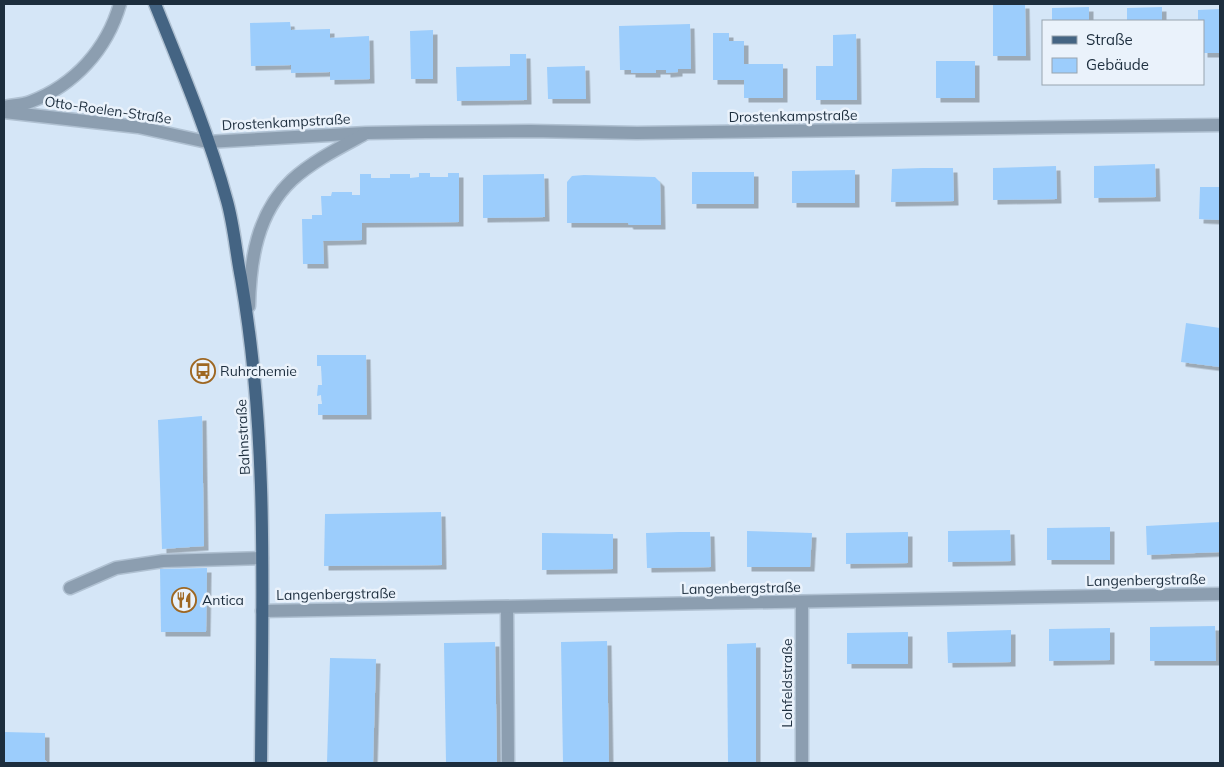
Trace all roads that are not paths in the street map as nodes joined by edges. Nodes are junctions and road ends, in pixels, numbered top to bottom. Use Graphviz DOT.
graph roads {
  1 [pos="120,4"];
  2 [pos="155,4"];
  3 [pos="4,107"];
  4 [pos="4,112"];
  5 [pos="1220,125"];
  6 [pos="366,133"];
  7 [pos="208,142"];
  8 [pos="248,321"];
  9 [pos="262,558"];
  10 [pos="70,588"];
  11 [pos="1220,594"];
  12 [pos="802,602"];
  13 [pos="507,607"];
  14 [pos="262,611"];
  15 [pos="261,763"];
  16 [pos="508,763"];
  17 [pos="802,763"];
  1 -- 3 [label="street, Otto-Roelen-Straße"];
  2 -- 7 [label="main road, Bahnstraße"];
  4 -- 7 [label="street, Otto-Roelen-Straße"];
  5 -- 6 [label="street, Drostenkampstraße"];
  6 -- 7 [label="street, Drostenkampstraße"];
  6 -- 8 [label="street, Drostenkampstraße"];
  7 -- 8 [label="main road, Bahnstraße"];
  8 -- 9 [label="main road, Bahnstraße"];
  9 -- 10 [label="street"];
  9 -- 14 [label="main road, Bahnstraße"];
  11 -- 12 [label="street, Langenbergstraße"];
  12 -- 13 [label="street, Langenbergstraße"];
  12 -- 17 [label="street, Lohfeldstraße"];
  13 -- 14 [label="street, Langenbergstraße"];
  13 -- 16 [label="street"];
  14 -- 15 [label="main road, Bahnstraße"];
}
